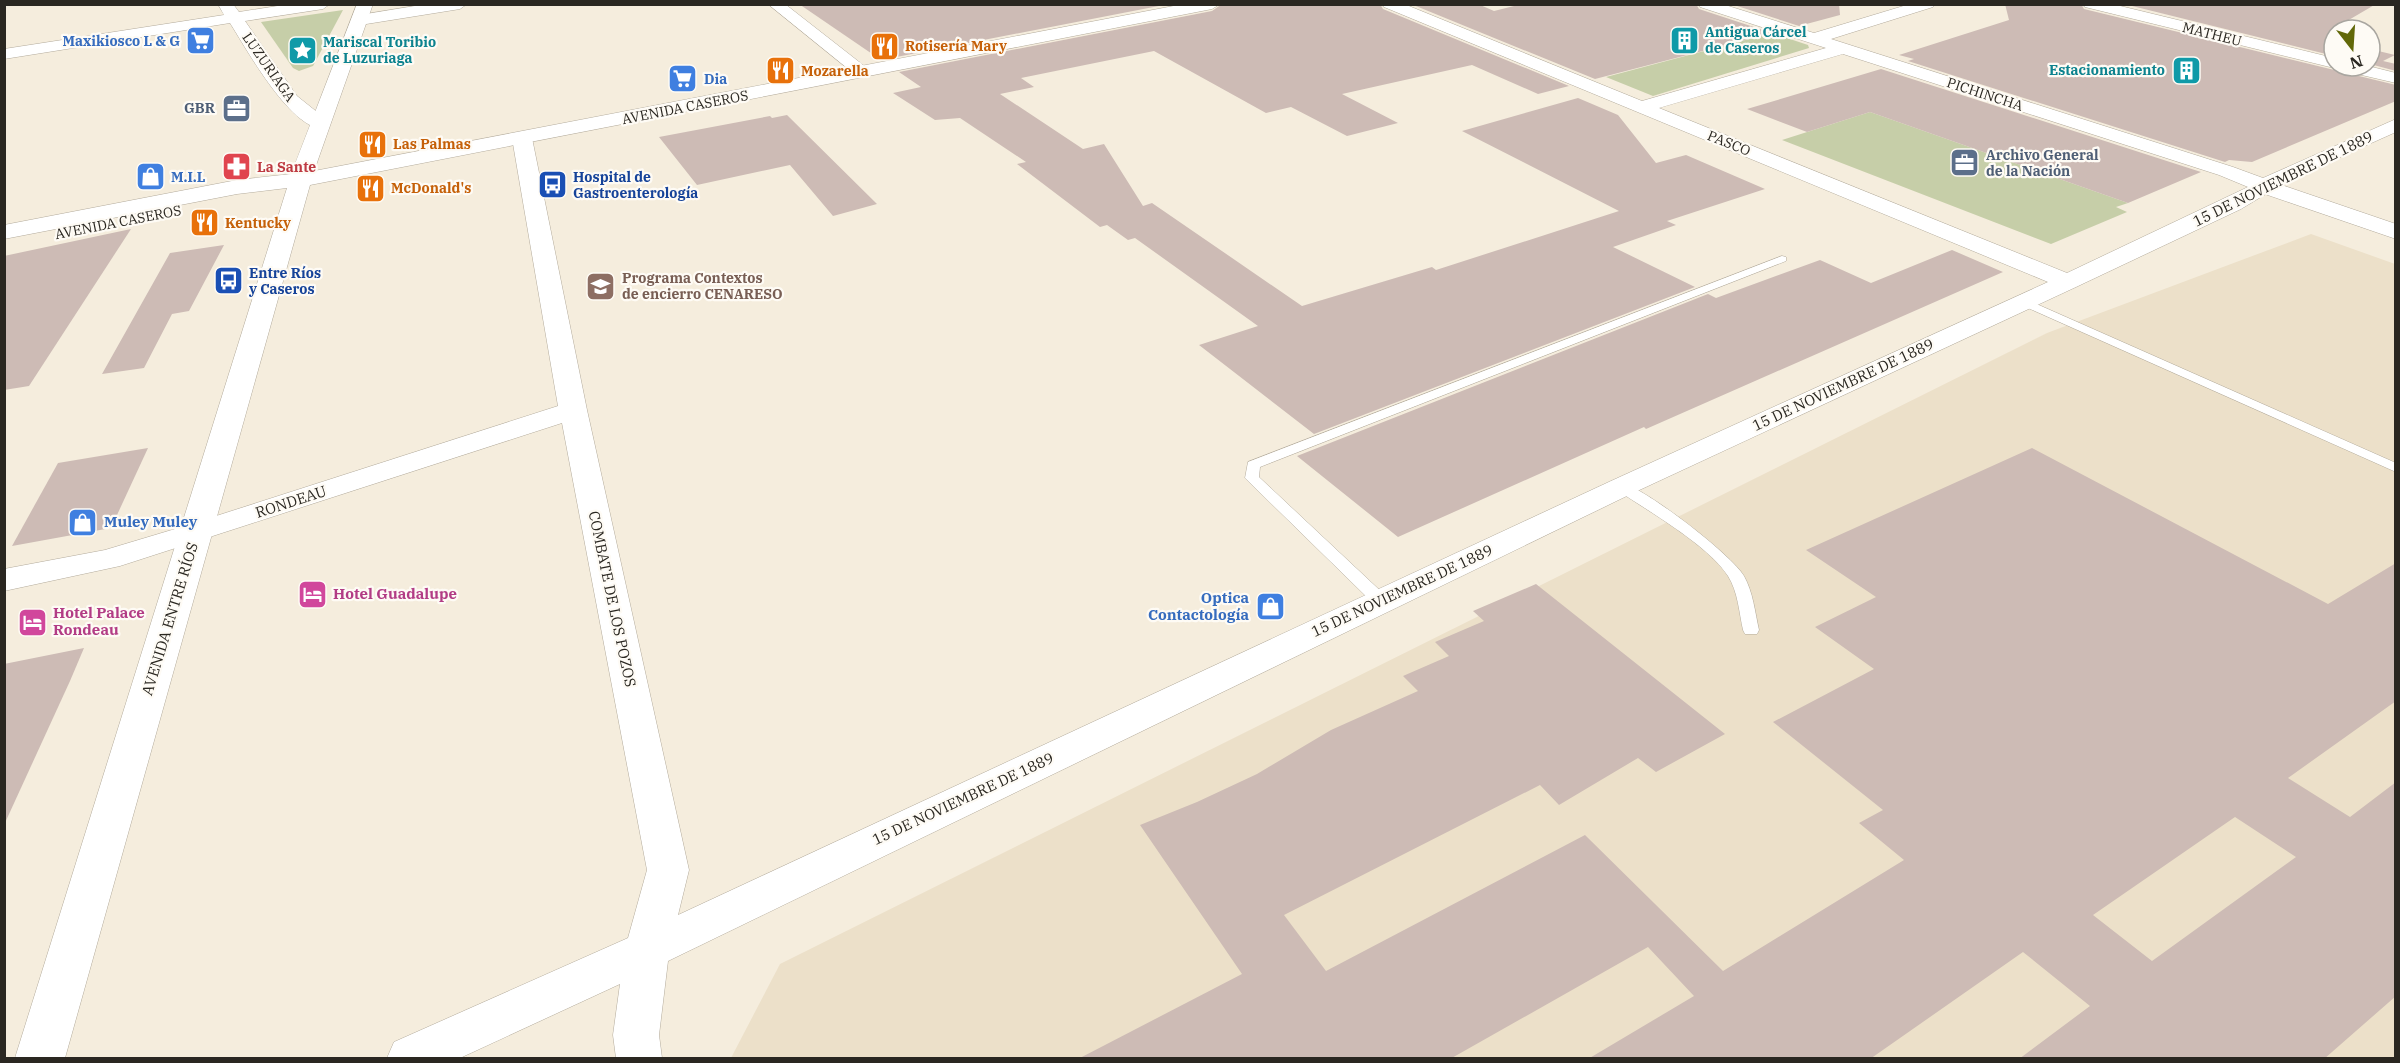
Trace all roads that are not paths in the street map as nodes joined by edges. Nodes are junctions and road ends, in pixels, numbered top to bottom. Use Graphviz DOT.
graph roads {
  1 [pos="323,4"];
  2 [pos="460,4"];
  3 [pos="775,4"];
  4 [pos="1212,4"];
  5 [pos="1389,4"];
  6 [pos="1705,4"];
  7 [pos="1928,4"];
  8 [pos="2090,4"];
  9 [pos="230,11"];
  10 [pos="363,12"];
  11 [pos="1813,39"];
  12 [pos="1842,49"];
  13 [pos="4,54"];
  14 [pos="2322,60"];
  15 [pos="862,72"];
  16 [pos="1641,107"];
  17 [pos="320,124"];
  18 [pos="2396,125"];
  19 [pos="522,138"];
  20 [pos="300,180"];
  21 [pos="2264,186"];
  22 [pos="4,232"];
  23 [pos="2396,232"];
  24 [pos="4,243"];
  25 [pos="1782,259"];
  26 [pos="2068,282"];
  27 [pos="2024,302"];
  28 [pos="573,410"];
  29 [pos="2396,468"];
  30 [pos="1622,487"];
  31 [pos="196,533"];
  32 [pos="4,580"];
  33 [pos="1381,601"];
  34 [pos="1750,630"];
  35 [pos="647,950"];
  36 [pos="40,1059"];
  37 [pos="411,1059"];
  38 [pos="639,1059"];
  1 -- 9 [label="street"];
  2 -- 10 [label="street"];
  3 -- 15 [label="street"];
  4 -- 15 [label="main road, AVENIDA CASEROS"];
  5 -- 16 [label="street, PASCO"];
  6 -- 11 [label="street, PICHINCHA"];
  7 -- 11 [label="street"];
  8 -- 14 [label="street, MATHEU"];
  9 -- 13 [label="street"];
  9 -- 17 [label="street, LUZURIAGA"];
  10 -- 17 [label="main road, AVENIDA ENTRE RÍOS"];
  11 -- 12 [label="street, PICHINCHA"];
  12 -- 16 [label="street"];
  12 -- 21 [label="street, PICHINCHA"];
  15 -- 19 [label="main road, AVENIDA CASEROS"];
  16 -- 26 [label="street, PASCO"];
  17 -- 20 [label="main road, AVENIDA ENTRE RÍOS"];
  18 -- 21 [label="street, 15 DE NOVIEMBRE DE 1889"];
  19 -- 20 [label="main road, AVENIDA CASEROS"];
  19 -- 28 [label="street, COMBATE DE LOS POZOS"];
  20 -- 22 [label="main road, AVENIDA CASEROS"];
  20 -- 24 [label="main road, AVENIDA CASEROS"];
  20 -- 31 [label="main road, AVENIDA ENTRE RÍOS"];
  21 -- 23 [label="main road"];
  21 -- 26 [label="street, 15 DE NOVIEMBRE DE 1889"];
  25 -- 33 [label="lane"];
  26 -- 27 [label="street, 15 DE NOVIEMBRE DE 1889"];
  27 -- 29 [label="lane"];
  27 -- 30 [label="street, 15 DE NOVIEMBRE DE 1889"];
  28 -- 31 [label="street, RONDEAU"];
  28 -- 35 [label="street, COMBATE DE LOS POZOS"];
  30 -- 33 [label="street, 15 DE NOVIEMBRE DE 1889"];
  30 -- 34 [label="lane"];
  31 -- 32 [label="street, RONDEAU"];
  31 -- 36 [label="main road, AVENIDA ENTRE RÍOS"];
  33 -- 35 [label="street, 15 DE NOVIEMBRE DE 1889"];
  35 -- 37 [label="street, 15 DE NOVIEMBRE DE 1889"];
  35 -- 38 [label="street, COMBATE DE LOS POZOS"];
}
